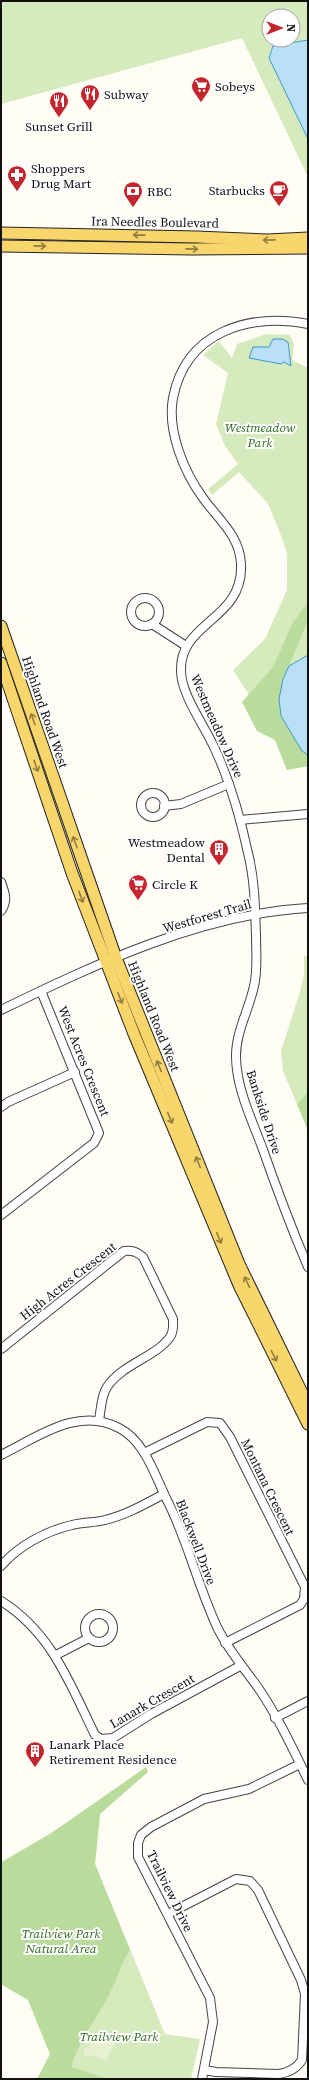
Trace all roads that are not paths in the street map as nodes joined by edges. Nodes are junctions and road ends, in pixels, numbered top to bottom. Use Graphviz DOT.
graph roads {
  1 [pos="1,233"];
  2 [pos="308,238"];
  3 [pos="1,246"];
  4 [pos="308,248"];
  5 [pos="308,324"];
  6 [pos="152,624"];
  7 [pos="1,626"];
  8 [pos="186,646"];
  9 [pos="1,663"];
  10 [pos="230,784"];
  11 [pos="164,806"];
  12 [pos="308,814"];
  13 [pos="240,820"];
  14 [pos="1,882"];
  15 [pos="308,908"];
  16 [pos="1,911"];
  17 [pos="256,913"];
  18 [pos="116,958"];
  19 [pos="105,962"];
  20 [pos="41,991"];
  21 [pos="1,1010"];
  22 [pos="75,1072"];
  23 [pos="1,1107"];
  24 [pos="1,1215"];
  25 [pos="308,1266"];
  26 [pos="1,1349"];
  27 [pos="308,1405"];
  28 [pos="99,1420"];
  29 [pos="308,1424"];
  30 [pos="144,1453"];
  31 [pos="1,1455"];
  32 [pos="164,1494"];
  33 [pos="1,1566"];
  34 [pos="1,1600"];
  35 [pos="89,1638"];
  36 [pos="225,1643"];
  37 [pos="56,1655"];
  38 [pos="240,1666"];
  39 [pos="308,1702"];
  40 [pos="275,1718"];
  41 [pos="300,1764"];
  42 [pos="308,1780"];
  43 [pos="168,1914"];
  44 [pos="204,2070"];
  45 [pos="202,2079"];
  2 -- 1 [label="main road, Ira Needles Boulevard, one-way"];
  3 -- 4 [label="main road, Ira Needles Boulevard, one-way"];
  5 -- 8 [label="street"];
  6 -- 8 [label="street"];
  18 -- 7 [label="main road, Highland Road West, one-way"];
  8 -- 10 [label="street, Westmeadow Drive"];
  9 -- 19 [label="main road, Highland Road West, one-way"];
  10 -- 11 [label="street"];
  10 -- 13 [label="street, Westmeadow Drive"];
  12 -- 13 [label="street"];
  13 -- 17 [label="street, Westmeadow Drive"];
  14 -- 16 [label="street"];
  15 -- 17 [label="street, Westforest Trail"];
  17 -- 18 [label="street, Westforest Trail"];
  17 -- 25 [label="street, Bankside Drive"];
  18 -- 19 [label="street, Westforest Trail"];
  27 -- 18 [label="main road, Highland Road West, one-way"];
  19 -- 20 [label="street, Westforest Trail"];
  19 -- 29 [label="main road, Highland Road West, one-way"];
  20 -- 21 [label="street, Westforest Trail"];
  20 -- 22 [label="street, West Acres Crescent"];
  22 -- 23 [label="street"];
  22 -- 24 [label="street, West Acres Crescent"];
  26 -- 28 [label="street, High Acres Crescent"];
  28 -- 30 [label="street, Blackwell Drive"];
  28 -- 31 [label="street, Blackwell Drive"];
  30 -- 32 [label="street, Blackwell Drive"];
  30 -- 36 [label="street, Montana Crescent"];
  32 -- 33 [label="street"];
  32 -- 36 [label="street, Blackwell Drive"];
  34 -- 37 [label="street, Lanark Crescent"];
  35 -- 37 [label="street"];
  36 -- 38 [label="street, Blackwell Drive"];
  37 -- 38 [label="street, Lanark Crescent"];
  38 -- 40 [label="street, Blackwell Drive"];
  39 -- 40 [label="street"];
  40 -- 41 [label="street, Blackwell Drive"];
  41 -- 42 [label="street, Blackwell Drive"];
  41 -- 43 [label="street, Trailview Drive"];
  43 -- 44 [label="street, Trailview Drive"];
  43 -- 44 [label="street"];
  44 -- 45 [label="street, Trailview Drive"];
}
